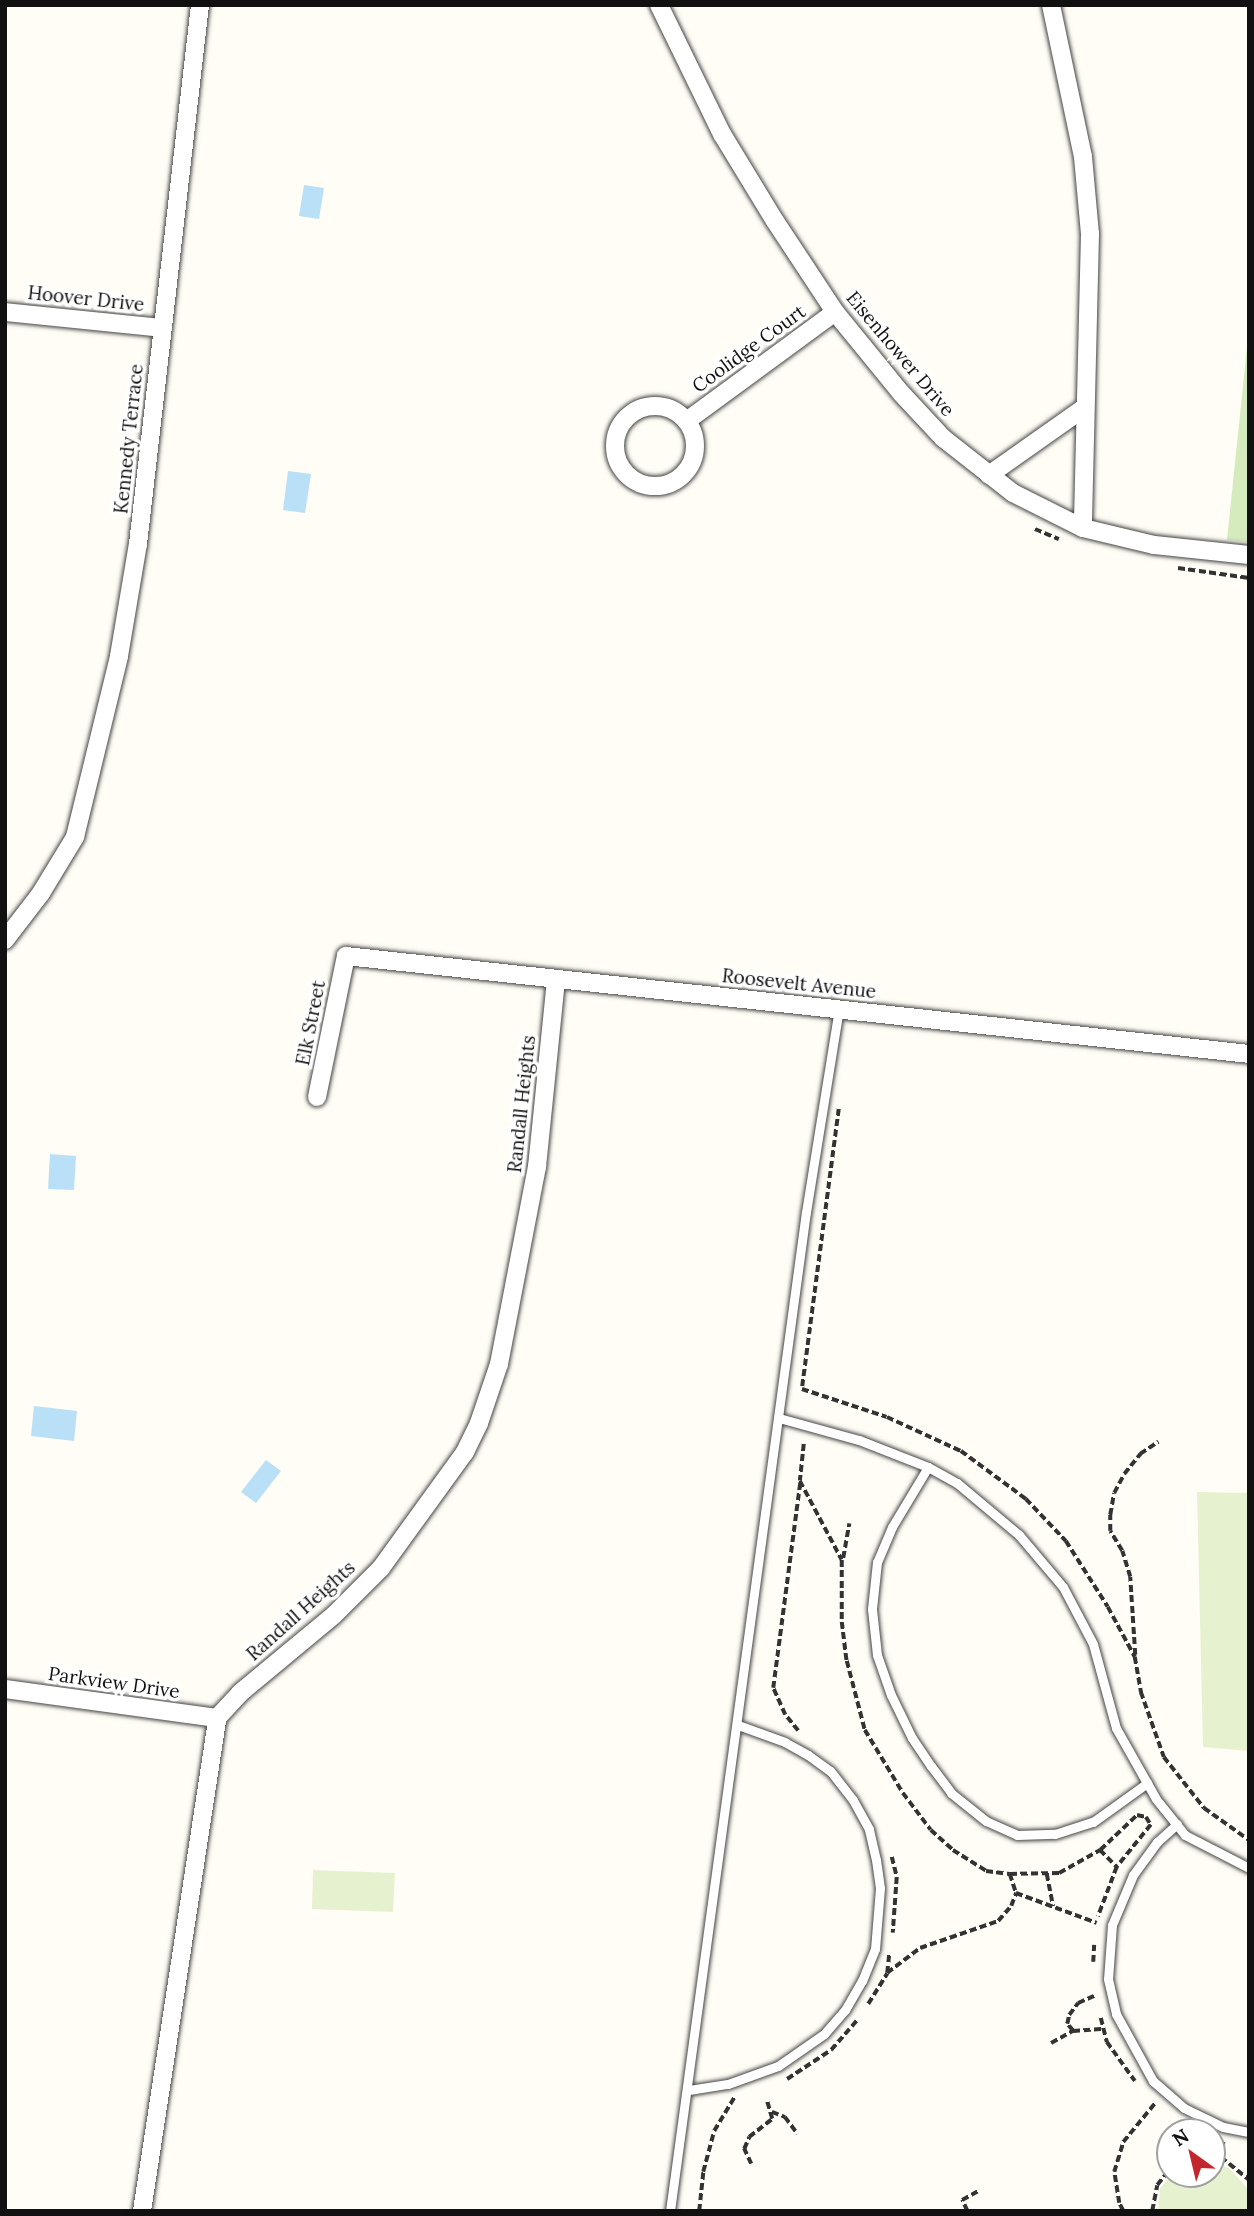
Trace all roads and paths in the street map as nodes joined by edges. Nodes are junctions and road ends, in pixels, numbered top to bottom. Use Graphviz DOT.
graph roads {
  1 [pos="200,5"];
  2 [pos="659,5"];
  3 [pos="1051,5"];
  4 [pos="5,312"];
  5 [pos="835,312"];
  6 [pos="162,328"];
  7 [pos="1084,408"];
  8 [pos="688,420"];
  9 [pos="989,475"];
  10 [pos="1083,528"];
  11 [pos="1249,555"];
  12 [pos="1166,566"];
  13 [pos="1249,578"];
  14 [pos="5,940"];
  15 [pos="346,956"];
  16 [pos="556,979"];
  17 [pos="839,1009"];
  18 [pos="1249,1054"];
  19 [pos="317,1097"];
  20 [pos="839,1108"];
  21 [pos="779,1418"];
  22 [pos="1158,1442"];
  23 [pos="928,1467"];
  24 [pos="800,1481"];
  25 [pos="849,1524"];
  26 [pos="842,1560"];
  27 [pos="1135,1657"];
  28 [pos="5,1689"];
  29 [pos="217,1718"];
  30 [pos="738,1725"];
  31 [pos="804,1735"];
  32 [pos="1147,1783"];
  33 [pos="1177,1824"];
  34 [pos="1249,1840"];
  35 [pos="889,1845"];
  36 [pos="1100,1850"];
  37 [pos="1117,1867"];
  38 [pos="1249,1868"];
  39 [pos="1010,1874"];
  40 [pos="1047,1874"];
  41 [pos="1016,1893"];
  42 [pos="1054,1906"];
  43 [pos="1097,1923"];
  44 [pos="892,1938"];
  45 [pos="890,1951"];
  46 [pos="887,1973"];
  47 [pos="1096,1994"];
  48 [pos="866,2007"];
  49 [pos="858,2018"];
  50 [pos="1104,2029"];
  51 [pos="1073,2031"];
  52 [pos="1051,2043"];
  53 [pos="784,2080"];
  54 [pos="689,2090"];
  55 [pos="1165,2092"];
  56 [pos="747,2094"];
  57 [pos="767,2101"];
  58 [pos="772,2112"];
  59 [pos="1249,2132"];
  60 [pos="798,2134"];
  61 [pos="1226,2160"];
  62 [pos="751,2164"];
  63 [pos="1249,2180"];
  64 [pos="1156,2188"];
  65 [pos="978,2191"];
  66 [pos="142,2211"];
  67 [pos="670,2211"];
  68 [pos="699,2211"];
  69 [pos="967,2211"];
  70 [pos="1123,2211"];
  71 [pos="1152,2211"];
  1 -- 6 [label="street, Kennedy Terrace"];
  2 -- 5 [label="street, Eisenhower Drive"];
  3 -- 7 [label="street"];
  4 -- 6 [label="street, Hoover Drive"];
  5 -- 8 [label="street, Coolidge Court"];
  5 -- 9 [label="street, Eisenhower Drive"];
  6 -- 14 [label="street, Kennedy Terrace"];
  7 -- 9 [label="street"];
  7 -- 10 [label="street"];
  8 -- 8 [label="street, Coolidge Court"];
  9 -- 10 [label="street, Eisenhower Drive"];
  10 -- 11 [label="street, Eisenhower Drive"];
  12 -- 13 [label="path"];
  15 -- 16 [label="street, Roosevelt Avenue"];
  15 -- 19 [label="street, Elk Street"];
  16 -- 17 [label="street, Roosevelt Avenue"];
  16 -- 29 [label="street, Randall Heights"];
  17 -- 18 [label="street, Roosevelt Avenue"];
  17 -- 21 [label="lane"];
  20 -- 27 [label="path"];
  21 -- 23 [label="lane"];
  21 -- 30 [label="lane"];
  22 -- 27 [label="path"];
  23 -- 32 [label="lane"];
  23 -- 32 [label="lane"];
  24 -- 31 [label="path"];
  25 -- 26 [label="path"];
  27 -- 34 [label="path"];
  28 -- 29 [label="street, Parkview Drive"];
  29 -- 66 [label="street"];
  30 -- 54 [label="lane"];
  30 -- 54 [label="lane"];
  32 -- 33 [label="lane"];
  33 -- 38 [label="lane"];
  33 -- 55 [label="lane"];
  35 -- 44 [label="path"];
  36 -- 37 [label="path"];
  39 -- 41 [label="path"];
  40 -- 42 [label="path"];
  41 -- 42 [label="path"];
  41 -- 46 [label="path"];
  42 -- 43 [label="path"];
  45 -- 46 [label="path"];
  46 -- 48 [label="path"];
  47 -- 51 [label="path"];
  49 -- 53 [label="path"];
  50 -- 51 [label="path"];
  51 -- 52 [label="path"];
  54 -- 67 [label="lane"];
  55 -- 59 [label="lane"];
  55 -- 70 [label="path"];
  56 -- 68 [label="path"];
  57 -- 58 [label="path"];
  58 -- 60 [label="path"];
  58 -- 62 [label="path"];
  61 -- 63 [label="path"];
  64 -- 71 [label="path"];
  65 -- 69 [label="path"];
}
